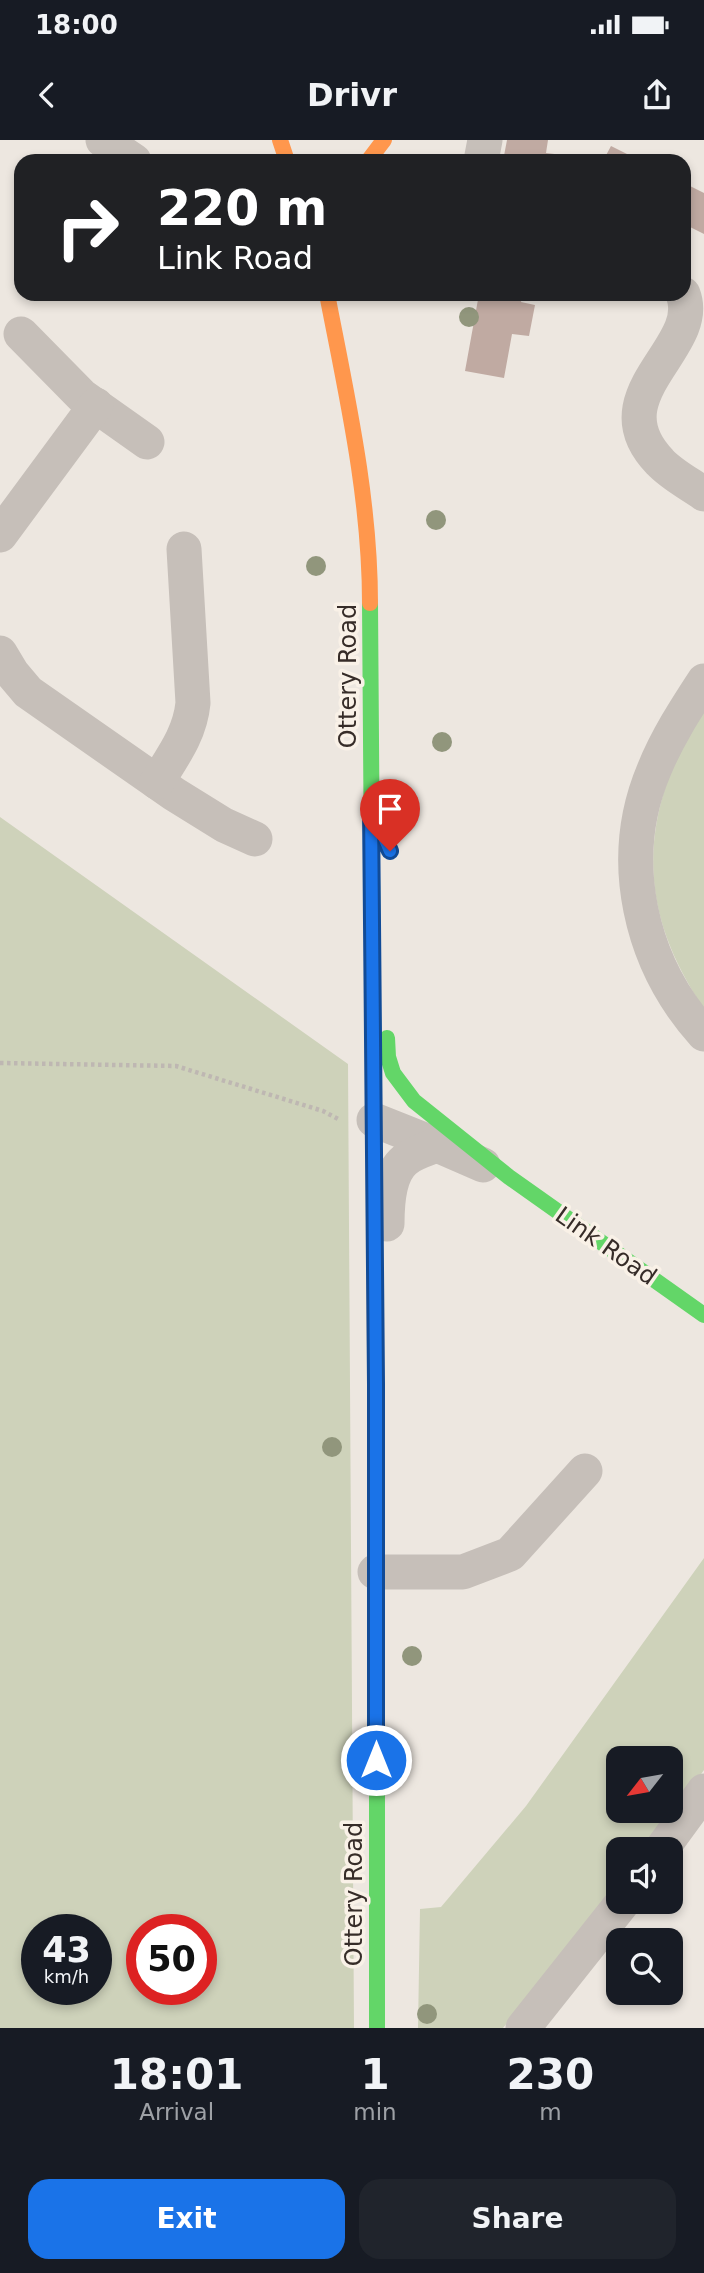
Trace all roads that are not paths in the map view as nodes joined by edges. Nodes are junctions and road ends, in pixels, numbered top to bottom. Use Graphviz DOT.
graph roads {
  1 [pos="103,140"];
  2 [pos="384,140"];
  3 [pos="124,154"];
  4 [pos="373,154"];
  5 [pos="329,301"];
  6 [pos="333,301"];
  7 [pos="687,301"];
  8 [pos="332,314"];
  9 [pos="21,334"];
  10 [pos="96,405"];
  11 [pos="147,442"];
  12 [pos="704,494"];
  13 [pos="0,535"];
  14 [pos="184,549"];
  15 [pos="0,653"];
  16 [pos="704,681"];
  17 [pos="157,782"];
  18 [pos="371,807"];
  19 [pos="255,839"];
  20 [pos="390,851"];
  21 [pos="388,935"];
  22 [pos="704,1034"];
  23 [pos="362,1122"];
  24 [pos="437,1145"];
  25 [pos="509,1177"];
  26 [pos="704,1315"];
  27 [pos="376,1384"];
  28 [pos="585,1471"];
  29 [pos="375,1572"];
  30 [pos="704,1791"];
  31 [pos="670,1837"];
  32 [pos="613,1914"];
  33 [pos="377,2028"];
  34 [pos="523,2028"];
  1 -- 3 [label="street"];
  2 -- 4 [label="main road"];
  5 -- 8 [label="main road, Ottery Road"];
  6 -- 8 [label="main road"];
  7 -- 12 [label="street"];
  8 -- 18 [label="main road, Ottery Road"];
  9 -- 10 [label="street"];
  10 -- 11 [label="street"];
  10 -- 13 [label="street"];
  14 -- 17 [label="street"];
  15 -- 17 [label="street"];
  16 -- 22 [label="street"];
  17 -- 19 [label="street"];
  18 -- 20 [label="main road"];
  18 -- 23 [label="main road, Ottery Road"];
  21 -- 25 [label="main road, Link Road"];
  23 -- 24 [label="street, Link Road"];
  23 -- 27 [label="main road, Ottery Road"];
  24 -- 25 [label="street, Link Road"];
  24 -- 27 [label="street"];
  25 -- 26 [label="main road, Link Road"];
  27 -- 29 [label="main road, Ottery Road"];
  28 -- 29 [label="street"];
  29 -- 33 [label="main road, Ottery Road"];
  30 -- 31 [label="street"];
  32 -- 34 [label="street"];
}
